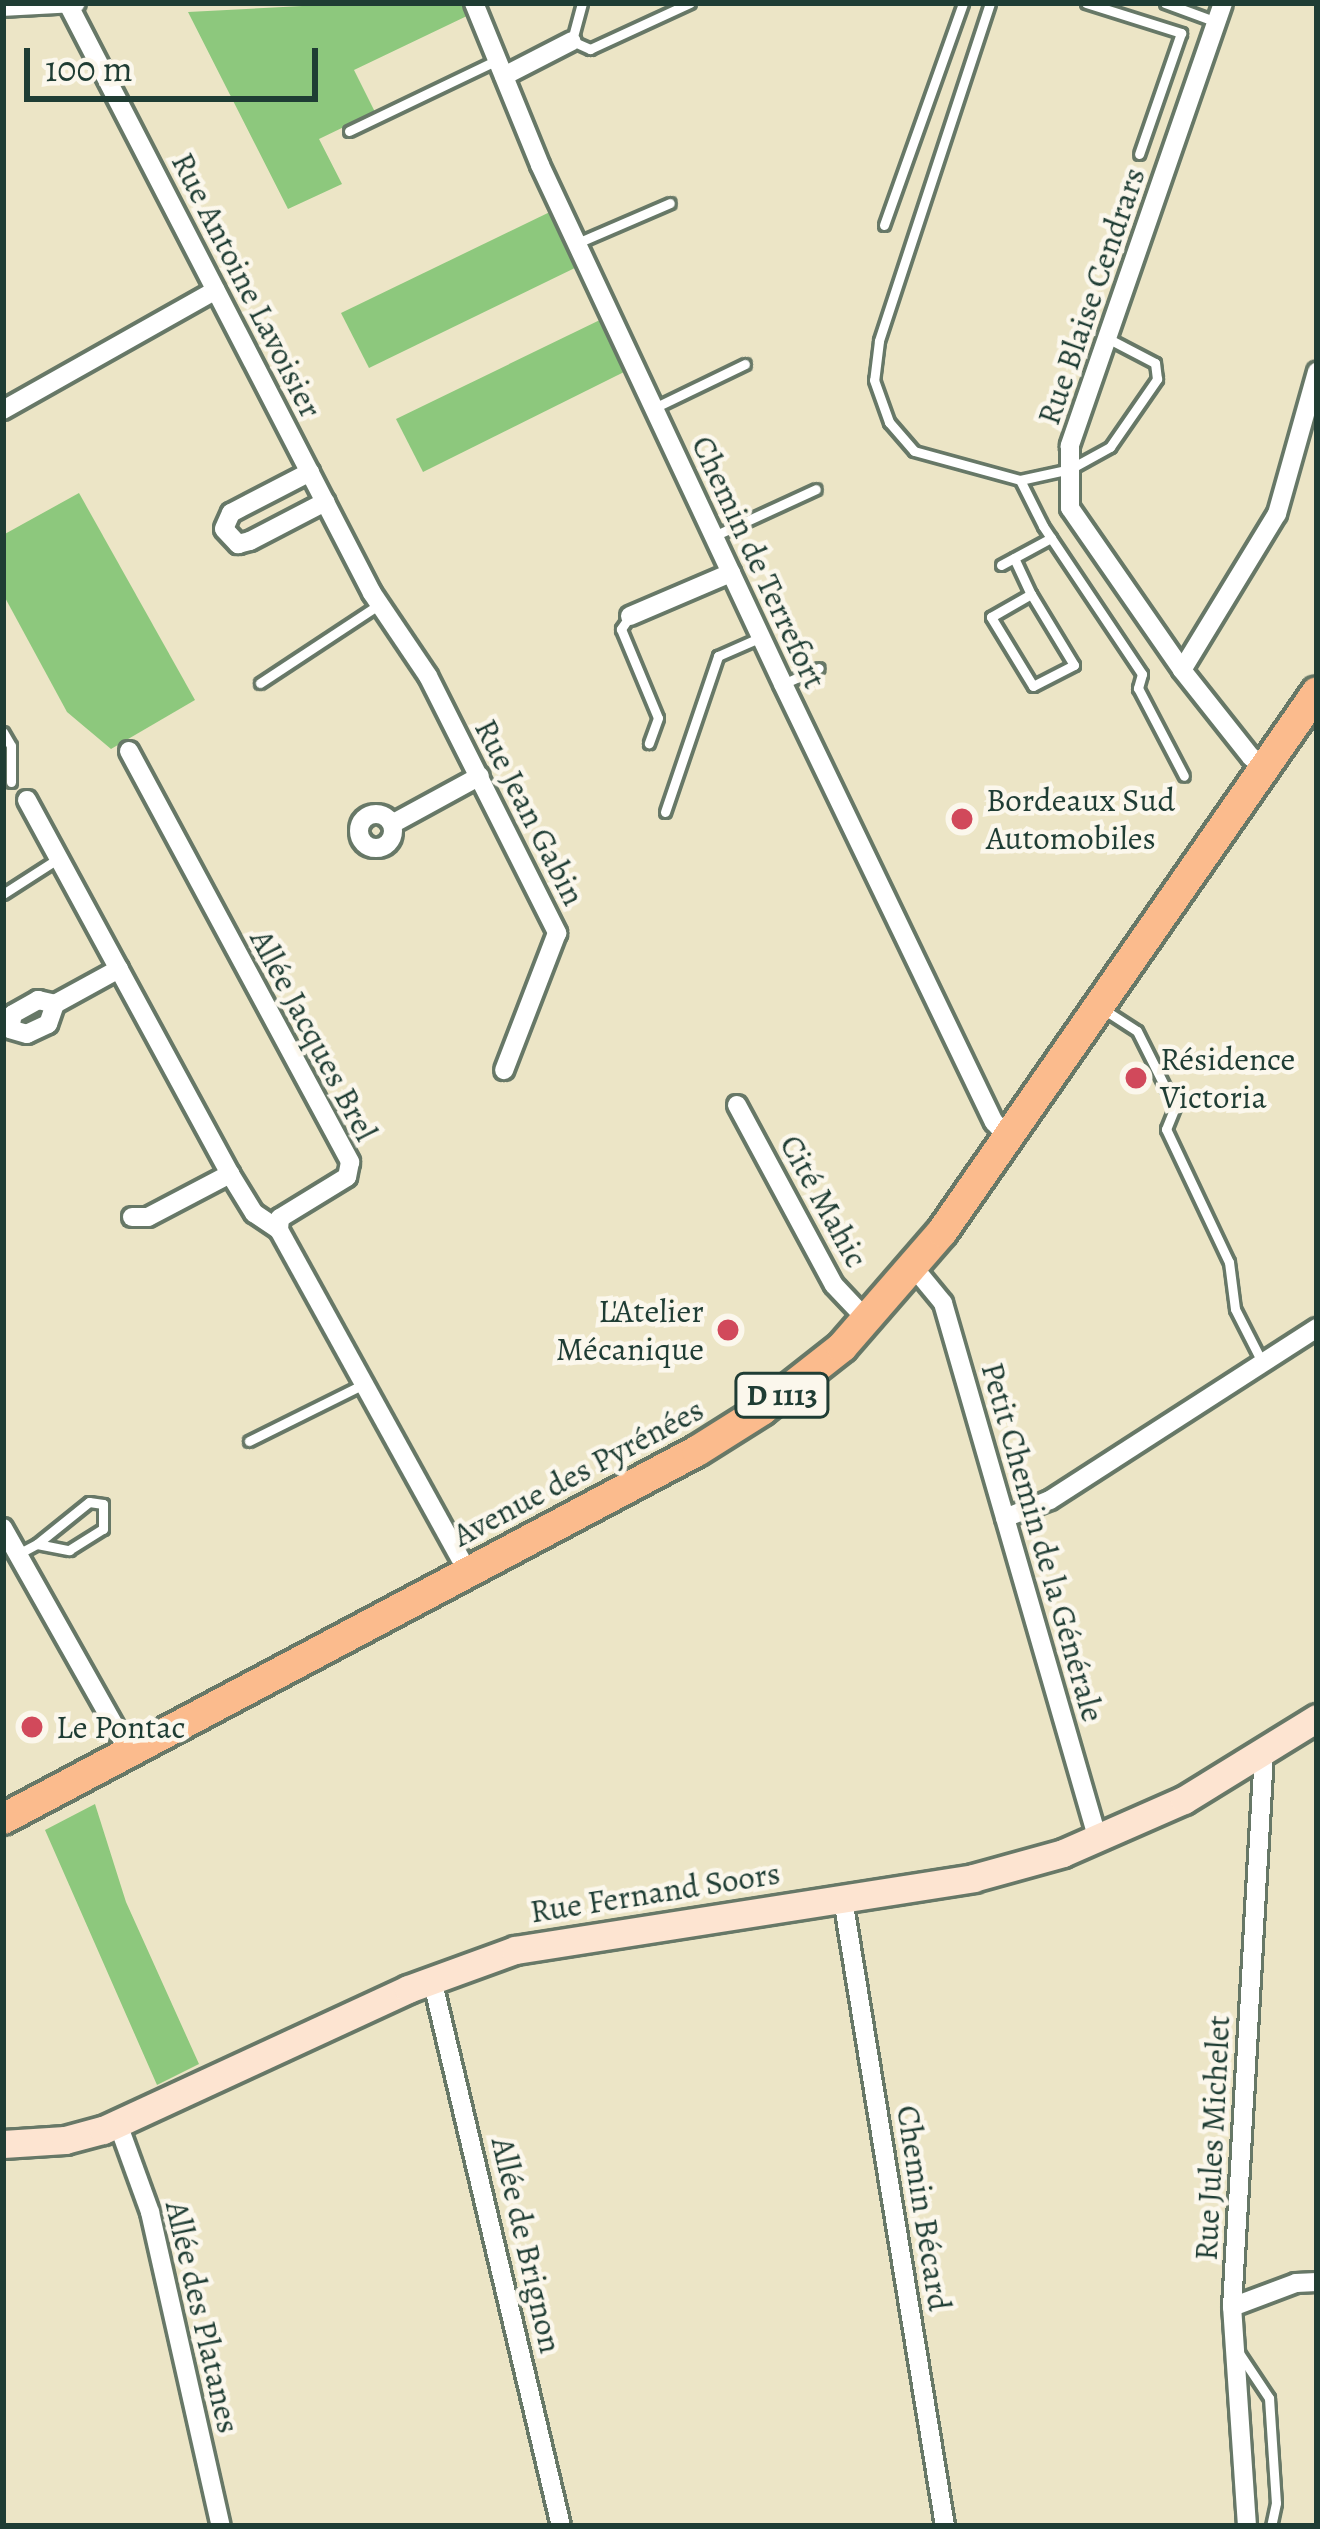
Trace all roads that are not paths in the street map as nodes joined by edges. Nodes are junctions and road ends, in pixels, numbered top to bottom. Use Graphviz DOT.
graph roads {
  1 [pos="72,3"];
  2 [pos="474,3"];
  3 [pos="582,3"];
  4 [pos="690,3"];
  5 [pos="963,3"];
  6 [pos="990,3"];
  7 [pos="1086,3"];
  8 [pos="1165,3"];
  9 [pos="3,7"];
  10 [pos="1220,12"];
  11 [pos="572,41"];
  12 [pos="501,68"];
  13 [pos="349,131"];
  14 [pos="1139,154"];
  15 [pos="670,203"];
  16 [pos="884,225"];
  17 [pos="577,243"];
  18 [pos="216,290"];
  19 [pos="1107,338"];
  20 [pos="745,364"];
  21 [pos="1317,372"];
  22 [pos="654,408"];
  23 [pos="3,410"];
  24 [pos="1070,469"];
  25 [pos="310,472"];
  26 [pos="1020,480"];
  27 [pos="816,489"];
  28 [pos="325,502"];
  29 [pos="714,536"];
  30 [pos="1051,538"];
  31 [pos="1014,558"];
  32 [pos="1001,565"];
  33 [pos="731,573"];
  34 [pos="1031,595"];
  35 [pos="376,598"];
  36 [pos="630,616"];
  37 [pos="761,637"];
  38 [pos="819,668"];
  39 [pos="1182,670"];
  40 [pos="260,683"];
  41 [pos="783,684"];
  42 [pos="1317,692"];
  43 [pos="3,732"];
  44 [pos="649,743"];
  45 [pos="129,751"];
  46 [pos="1266,767"];
  47 [pos="480,776"];
  48 [pos="1184,776"];
  49 [pos="7,781"];
  50 [pos="27,800"];
  51 [pos="665,812"];
  52 [pos="392,824"];
  53 [pos="59,858"];
  54 [pos="3,894"];
  55 [pos="119,968"];
  56 [pos="55,1004"];
  57 [pos="1098,1006"];
  58 [pos="503,1070"];
  59 [pos="737,1105"];
  60 [pos="1008,1137"];
  61 [pos="230,1174"];
  62 [pos="132,1217"];
  63 [pos="279,1230"];
  64 [pos="915,1269"];
  65 [pos="868,1321"];
  66 [pos="1317,1328"];
  67 [pos="1263,1364"];
  68 [pos="366,1383"];
  69 [pos="249,1441"];
  70 [pos="1005,1518"];
  71 [pos="3,1528"];
  72 [pos="37,1544"];
  73 [pos="18,1554"];
  74 [pos="468,1572"];
  75 [pos="1317,1718"];
  76 [pos="129,1752"];
  77 [pos="1264,1753"];
  78 [pos="3,1819"];
  79 [pos="1098,1840"];
  80 [pos="843,1899"];
  81 [pos="432,1979"];
  82 [pos="118,2124"];
  83 [pos="3,2144"];
  84 [pos="1317,2282"];
  85 [pos="1232,2307"];
  86 [pos="1234,2347"];
  87 [pos="221,2526"];
  88 [pos="561,2526"];
  89 [pos="946,2526"];
  90 [pos="1246,2526"];
  91 [pos="1271,2526"];
  1 -- 9 [label="street"];
  1 -- 18 [label="street, Rue Antoine Lavoisier"];
  2 -- 12 [label="street, Chemin de Terrefort"];
  3 -- 11 [label="lane"];
  4 -- 11 [label="lane"];
  5 -- 16 [label="lane"];
  6 -- 26 [label="lane"];
  7 -- 14 [label="lane"];
  8 -- 10 [label="lane"];
  10 -- 19 [label="street, Rue Blaise Cendrars"];
  11 -- 12 [label="street"];
  12 -- 13 [label="lane"];
  12 -- 17 [label="street, Chemin de Terrefort"];
  15 -- 17 [label="lane"];
  17 -- 22 [label="street, Chemin de Terrefort"];
  18 -- 23 [label="street"];
  18 -- 25 [label="street, Rue Antoine Lavoisier"];
  19 -- 24 [label="street, Rue Blaise Cendrars"];
  19 -- 24 [label="lane"];
  20 -- 22 [label="lane"];
  21 -- 39 [label="street"];
  22 -- 29 [label="street, Chemin de Terrefort"];
  24 -- 26 [label="lane"];
  24 -- 39 [label="street, Rue Blaise Cendrars"];
  25 -- 28 [label="street, Rue Antoine Lavoisier"];
  25 -- 28 [label="street"];
  26 -- 30 [label="lane"];
  27 -- 29 [label="lane"];
  28 -- 35 [label="street, Rue Antoine Lavoisier"];
  29 -- 33 [label="street, Chemin de Terrefort"];
  30 -- 31 [label="lane"];
  30 -- 48 [label="lane"];
  31 -- 32 [label="lane"];
  31 -- 34 [label="lane"];
  33 -- 36 [label="street"];
  33 -- 37 [label="street, Chemin de Terrefort"];
  34 -- 34 [label="lane"];
  35 -- 40 [label="lane"];
  35 -- 47 [label="street, Rue Jean Gabin"];
  36 -- 44 [label="lane"];
  37 -- 41 [label="street, Chemin de Terrefort"];
  37 -- 51 [label="lane"];
  38 -- 41 [label="lane"];
  39 -- 46 [label="street, Rue Blaise Cendrars"];
  41 -- 60 [label="street, Chemin de Terrefort"];
  42 -- 46 [label="main road, Avenue des Pyrénées / D 1113"];
  43 -- 49 [label="lane"];
  45 -- 63 [label="street, Allée Jacques Brel"];
  46 -- 57 [label="main road, Avenue des Pyrénées / D 1113"];
  47 -- 52 [label="street"];
  47 -- 58 [label="street, Rue Jean Gabin"];
  49 -- 50 [label="lane"];
  50 -- 53 [label="street"];
  53 -- 54 [label="lane"];
  53 -- 55 [label="street"];
  55 -- 56 [label="street"];
  55 -- 61 [label="street"];
  57 -- 60 [label="main road, Avenue des Pyrénées / D 1113"];
  57 -- 67 [label="lane"];
  59 -- 65 [label="street, Cité Mahic"];
  60 -- 64 [label="main road, Avenue des Pyrénées / D 1113"];
  61 -- 62 [label="street"];
  61 -- 63 [label="street"];
  63 -- 68 [label="street"];
  64 -- 65 [label="main road, Avenue des Pyrénées / D 1113"];
  64 -- 70 [label="street, Petit Chemin de la Générale"];
  65 -- 74 [label="main road, Avenue des Pyrénées / D 1113"];
  66 -- 67 [label="street"];
  67 -- 70 [label="street"];
  68 -- 69 [label="lane"];
  68 -- 74 [label="street"];
  70 -- 79 [label="street, Petit Chemin de la Générale"];
  71 -- 73 [label="street"];
  72 -- 72 [label="lane"];
  72 -- 73 [label="lane"];
  73 -- 76 [label="street"];
  74 -- 76 [label="main road, Avenue des Pyrénées / D 1113"];
  75 -- 77 [label="street, Rue Fernand Soors"];
  76 -- 78 [label="main road, Avenue des Pyrénées / D 1113"];
  77 -- 79 [label="street, Rue Fernand Soors"];
  77 -- 85 [label="street, Rue Jules Michelet"];
  79 -- 80 [label="street, Rue Fernand Soors"];
  80 -- 81 [label="street, Rue Fernand Soors"];
  80 -- 89 [label="street, Chemin Bécard"];
  81 -- 82 [label="street, Rue Fernand Soors"];
  81 -- 88 [label="street, Allée de Brignon"];
  82 -- 83 [label="street, Rue Fernand Soors"];
  82 -- 87 [label="street, Allée des Platanes"];
  84 -- 85 [label="street"];
  85 -- 86 [label="street, Rue Jules Michelet"];
  86 -- 90 [label="street, Rue Jules Michelet"];
  86 -- 91 [label="lane"];
}
